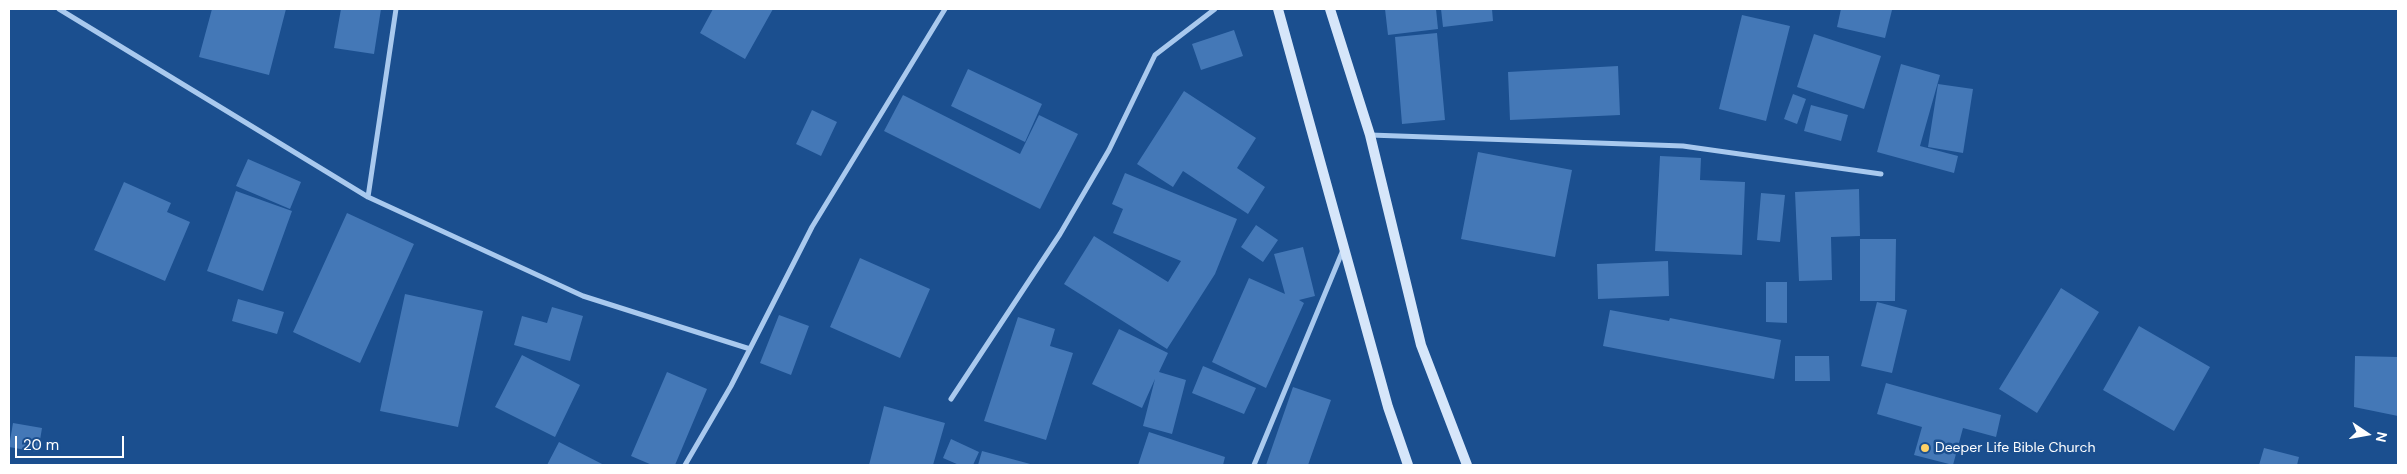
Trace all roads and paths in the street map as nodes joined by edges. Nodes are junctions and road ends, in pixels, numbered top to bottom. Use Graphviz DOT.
graph roads {
  1 [pos="59,9"];
  2 [pos="396,9"];
  3 [pos="945,9"];
  4 [pos="1215,9"];
  5 [pos="1278,9"];
  6 [pos="1330,9"];
  7 [pos="1370,135"];
  8 [pos="1881,174"];
  9 [pos="368,197"];
  10 [pos="1345,248"];
  11 [pos="750,349"];
  12 [pos="951,399"];
  13 [pos="685,465"];
  14 [pos="1254,465"];
  15 [pos="1408,465"];
  16 [pos="1466,465"];
  1 -- 9 [label="street"];
  2 -- 9 [label="street"];
  3 -- 11 [label="street"];
  4 -- 12 [label="street"];
  5 -- 10 [label="main road"];
  6 -- 7 [label="main road"];
  7 -- 8 [label="street"];
  7 -- 16 [label="main road"];
  9 -- 11 [label="street"];
  10 -- 14 [label="street"];
  10 -- 15 [label="main road"];
  11 -- 13 [label="street"];
}
